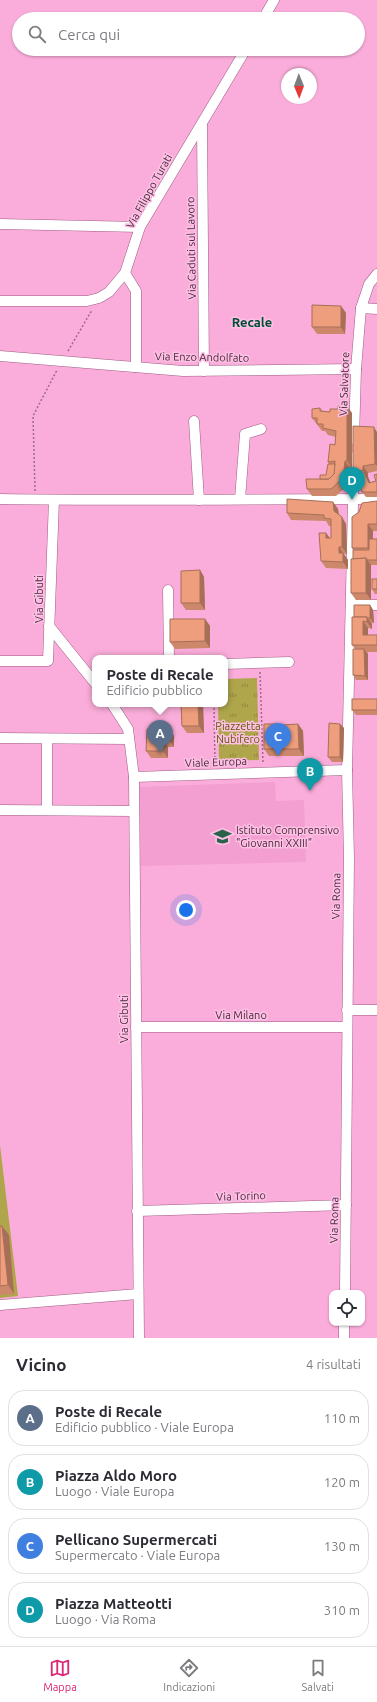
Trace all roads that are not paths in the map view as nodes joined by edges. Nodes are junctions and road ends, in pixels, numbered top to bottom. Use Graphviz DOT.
graph roads {
  1 [pos="274,0"];
  2 [pos="267,12"];
  3 [pos="242,56"];
  4 [pos="202,124"];
  5 [pos="0,224"];
  6 [pos="140,227"];
  7 [pos="125,273"];
  8 [pos="377,274"];
  9 [pos="0,302"];
  10 [pos="361,308"];
  11 [pos="377,309"];
  12 [pos="0,356"];
  13 [pos="136,367"];
  14 [pos="356,369"];
  15 [pos="204,371"];
  16 [pos="194,421"];
  17 [pos="354,427"];
  18 [pos="261,429"];
  19 [pos="365,429"];
  20 [pos="0,499"];
  21 [pos="240,499"];
  22 [pos="353,499"];
  23 [pos="377,499"];
  24 [pos="54,500"];
  25 [pos="199,500"];
  26 [pos="168,590"];
  27 [pos="351,605"];
  28 [pos="377,605"];
  29 [pos="49,626"];
  30 [pos="169,655"];
  31 [pos="0,661"];
  32 [pos="289,662"];
  33 [pos="228,664"];
  34 [pos="92,668"];
  35 [pos="84,669"];
  36 [pos="92,679"];
  37 [pos="114,707"];
  38 [pos="0,738"];
  39 [pos="47,738"];
  40 [pos="129,739"];
  41 [pos="347,770"];
  42 [pos="134,777"];
  43 [pos="0,810"];
  44 [pos="47,810"];
  45 [pos="134,811"];
  46 [pos="347,1010"];
  47 [pos="377,1010"];
  48 [pos="347,1026"];
  49 [pos="136,1027"];
  50 [pos="346,1205"];
  51 [pos="137,1211"];
  52 [pos="345,1290"];
  53 [pos="138,1294"];
  54 [pos="0,1305"];
  55 [pos="344,1326"];
  56 [pos="139,1338"];
  57 [pos="344,1338"];
  1 -- 2 [label="street"];
  3 -- 4 [label="street, Via Filippo Turati"];
  4 -- 6 [label="street, Via Filippo Turati"];
  4 -- 15 [label="street, Via Caduti sul Lavoro"];
  5 -- 6 [label="street"];
  6 -- 7 [label="street, Via Filippo Turati"];
  7 -- 9 [label="street, Via Filippo Turati"];
  7 -- 13 [label="street"];
  8 -- 10 [label="street, Via Salvatore"];
  10 -- 11 [label="street"];
  10 -- 14 [label="street, Via Salvatore"];
  12 -- 13 [label="street, Via Enzo Andolfato"];
  13 -- 15 [label="street, Via Enzo Andolfato"];
  14 -- 15 [label="street, Via Enzo Andolfato"];
  14 -- 17 [label="street, Via Salvatore"];
  16 -- 25 [label="street"];
  17 -- 19 [label="street"];
  17 -- 22 [label="street, Via Salvatore"];
  18 -- 21 [label="street"];
  20 -- 24 [label="street"];
  21 -- 22 [label="street"];
  21 -- 25 [label="street"];
  22 -- 23 [label="street"];
  22 -- 27 [label="street, Via Roma"];
  24 -- 25 [label="street"];
  24 -- 29 [label="street, Via Gibuti"];
  26 -- 30 [label="street"];
  27 -- 28 [label="street"];
  27 -- 41 [label="street, Via Roma"];
  29 -- 31 [label="street"];
  29 -- 35 [label="street, Via Gibuti"];
  32 -- 33 [label="street"];
  34 -- 35 [label="street"];
  35 -- 36 [label="street, Via Gibuti"];
  37 -- 40 [label="street, Via Gibuti"];
  38 -- 39 [label="street"];
  39 -- 40 [label="street"];
  39 -- 44 [label="street"];
  40 -- 42 [label="street, Via Gibuti"];
  41 -- 42 [label="street, Viale Europa"];
  41 -- 46 [label="street, Via Roma"];
  42 -- 45 [label="street, Via Gibuti"];
  43 -- 44 [label="street"];
  44 -- 45 [label="street"];
  45 -- 49 [label="street, Via Gibuti"];
  46 -- 47 [label="street"];
  46 -- 48 [label="street, Via Roma"];
  48 -- 49 [label="street, Via Milano"];
  48 -- 50 [label="street, Via Roma"];
  49 -- 51 [label="street, Via Gibuti"];
  50 -- 51 [label="street, Via Torino"];
  50 -- 52 [label="street, Via Roma"];
  51 -- 53 [label="street, Via Gibuti"];
  53 -- 54 [label="street"];
  53 -- 56 [label="street, Via Gibuti"];
  55 -- 57 [label="street"];
}
